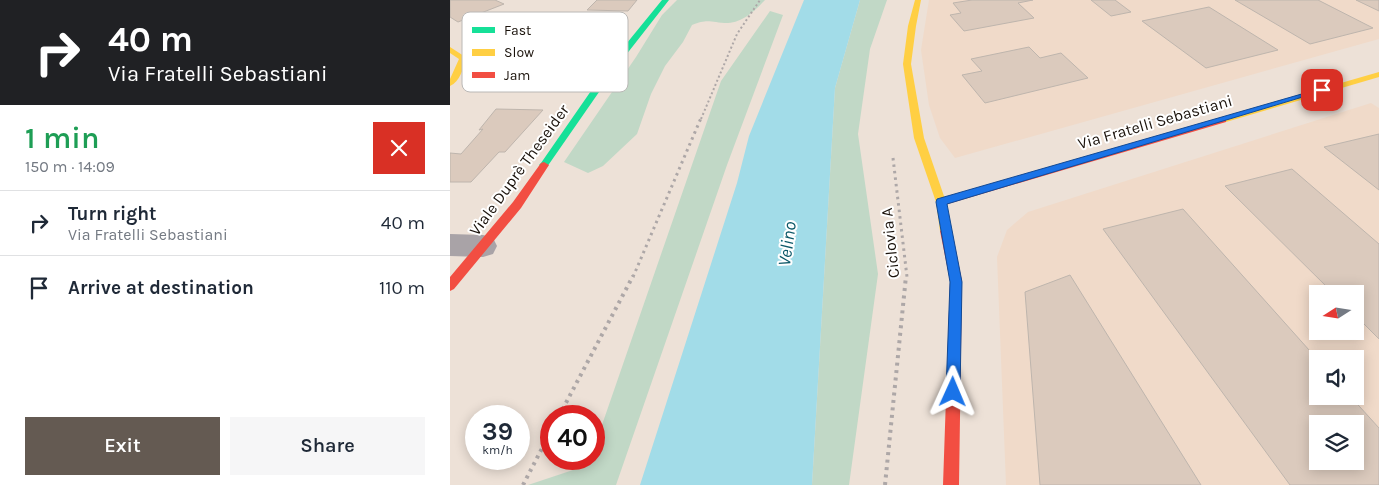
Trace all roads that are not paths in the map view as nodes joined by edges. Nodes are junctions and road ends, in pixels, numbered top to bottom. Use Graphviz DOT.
graph roads {
  1 [pos="666,0"];
  2 [pos="918,0"];
  3 [pos="628,47"];
  4 [pos="450,49"];
  5 [pos="462,57"];
  6 [pos="462,60"];
  7 [pos="1379,74"];
  8 [pos="450,84"];
  9 [pos="595,92"];
  10 [pos="941,202"];
  11 [pos="450,245"];
  12 [pos="483,246"];
  13 [pos="450,286"];
  14 [pos="951,485"];
  1 -- 3 [label="street, Viale Duprè Theseider"];
  2 -- 10 [label="street"];
  4 -- 5 [label="street"];
  6 -- 8 [label="street"];
  7 -- 10 [label="street, Via Fratelli Sebastiani"];
  9 -- 12 [label="street, Viale Duprè Theseider"];
  10 -- 14 [label="street"];
  11 -- 12 [label="street"];
  12 -- 13 [label="street, Viale Duprè Theseider"];
}
